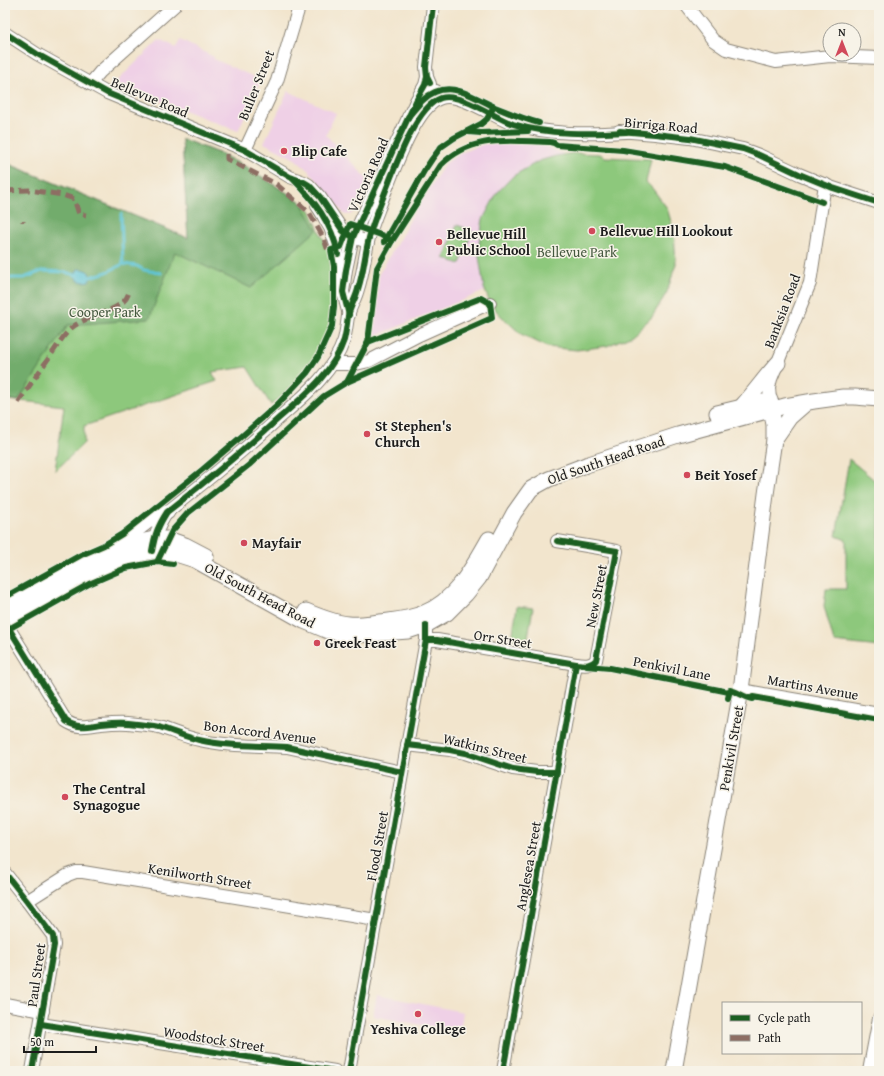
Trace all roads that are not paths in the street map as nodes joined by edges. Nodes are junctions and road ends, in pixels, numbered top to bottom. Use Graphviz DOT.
graph roads {
  1 [pos="175,5"];
  2 [pos="433,5"];
  3 [pos="686,5"];
  4 [pos="299,7"];
  5 [pos="5,33"];
  6 [pos="879,58"];
  7 [pos="427,78"];
  8 [pos="90,84"];
  9 [pos="436,97"];
  10 [pos="408,117"];
  11 [pos="245,150"];
  12 [pos="290,177"];
  13 [pos="825,184"];
  14 [pos="879,203"];
  15 [pos="331,230"];
  16 [pos="352,240"];
  17 [pos="368,245"];
  18 [pos="343,292"];
  19 [pos="490,303"];
  20 [pos="349,315"];
  21 [pos="332,364"];
  22 [pos="778,364"];
  23 [pos="879,390"];
  24 [pos="879,399"];
  25 [pos="808,402"];
  26 [pos="771,405"];
  27 [pos="742,406"];
  28 [pos="774,440"];
  29 [pos="167,512"];
  30 [pos="557,541"];
  31 [pos="153,545"];
  32 [pos="114,549"];
  33 [pos="5,604"];
  34 [pos="425,619"];
  35 [pos="5,621"];
  36 [pos="426,640"];
  37 [pos="576,664"];
  38 [pos="741,690"];
  39 [pos="879,714"];
  40 [pos="407,745"];
  41 [pos="402,772"];
  42 [pos="557,772"];
  43 [pos="5,873"];
  44 [pos="27,901"];
  45 [pos="376,920"];
  46 [pos="5,1004"];
  47 [pos="43,1011"];
  48 [pos="879,1018"];
  49 [pos="41,1024"];
  50 [pos="32,1071"];
  51 [pos="335,1071"];
  52 [pos="349,1071"];
  53 [pos="503,1071"];
  54 [pos="674,1071"];
  55 [pos="869,1071"];
  1 -- 8 [label="street"];
  2 -- 7 [label="street"];
  3 -- 6 [label="street"];
  4 -- 11 [label="street, Buller Street"];
  5 -- 8 [label="street, Bellevue Road"];
  7 -- 9 [label="street"];
  7 -- 10 [label="street"];
  8 -- 11 [label="street, Bellevue Road"];
  9 -- 10 [label="street"];
  9 -- 13 [label="street, Birriga Road"];
  9 -- 17 [label="street, Victoria Road"];
  10 -- 16 [label="street, Victoria Road"];
  11 -- 12 [label="street, Bellevue Road"];
  12 -- 15 [label="street, Bellevue Road"];
  12 -- 16 [label="street, Bellevue Road"];
  13 -- 14 [label="street, Birriga Road"];
  13 -- 22 [label="street, Banksia Road"];
  15 -- 16 [label="street, Bellevue Road"];
  15 -- 18 [label="street"];
  16 -- 17 [label="street, Bellevue Road"];
  16 -- 18 [label="street, Victoria Road"];
  17 -- 20 [label="street, Victoria Road"];
  18 -- 20 [label="street, Victoria Road"];
  19 -- 21 [label="street"];
  20 -- 21 [label="street, Victoria Road"];
  21 -- 29 [label="street, Victoria Road"];
  22 -- 26 [label="street, Banksia Road"];
  22 -- 27 [label="main road"];
  23 -- 26 [label="main road, Old South Head Road"];
  24 -- 25 [label="main road, Old South Head Road"];
  25 -- 26 [label="main road, Old South Head Road"];
  25 -- 28 [label="main road"];
  26 -- 27 [label="main road, Old South Head Road"];
  26 -- 28 [label="main road, Penkivil Street"];
  26 -- 34 [label="main road, Old South Head Road"];
  27 -- 34 [label="main road, Old South Head Road"];
  28 -- 38 [label="main road, Penkivil Street"];
  29 -- 31 [label="street, Victoria Road"];
  29 -- 32 [label="main road"];
  30 -- 37 [label="street, New Street"];
  31 -- 32 [label="main road, Old South Head Road"];
  31 -- 34 [label="main road, Old South Head Road"];
  31 -- 35 [label="main road, Old South Head Road"];
  32 -- 33 [label="main road, Old South Head Road"];
  34 -- 36 [label="street, Flood Street"];
  35 -- 41 [label="street, Bon Accord Avenue"];
  36 -- 37 [label="street, Orr Street"];
  36 -- 40 [label="street, Flood Street"];
  37 -- 42 [label="street, Anglesea Street"];
  38 -- 39 [label="street, Martins Avenue"];
  38 -- 54 [label="main road, Penkivil Street"];
  40 -- 41 [label="street, Flood Street"];
  40 -- 42 [label="street, Watkins Street"];
  41 -- 45 [label="street, Flood Street"];
  42 -- 53 [label="street, Anglesea Street"];
  43 -- 44 [label="street, Paul Street"];
  44 -- 45 [label="street, Kenilworth Street"];
  44 -- 47 [label="street, Paul Street"];
  45 -- 52 [label="street, Flood Street"];
  46 -- 47 [label="street"];
  47 -- 49 [label="street, Paul Street"];
  48 -- 55 [label="street"];
  49 -- 50 [label="street, Paul Street"];
  49 -- 51 [label="street, Woodstock Street"];
}
